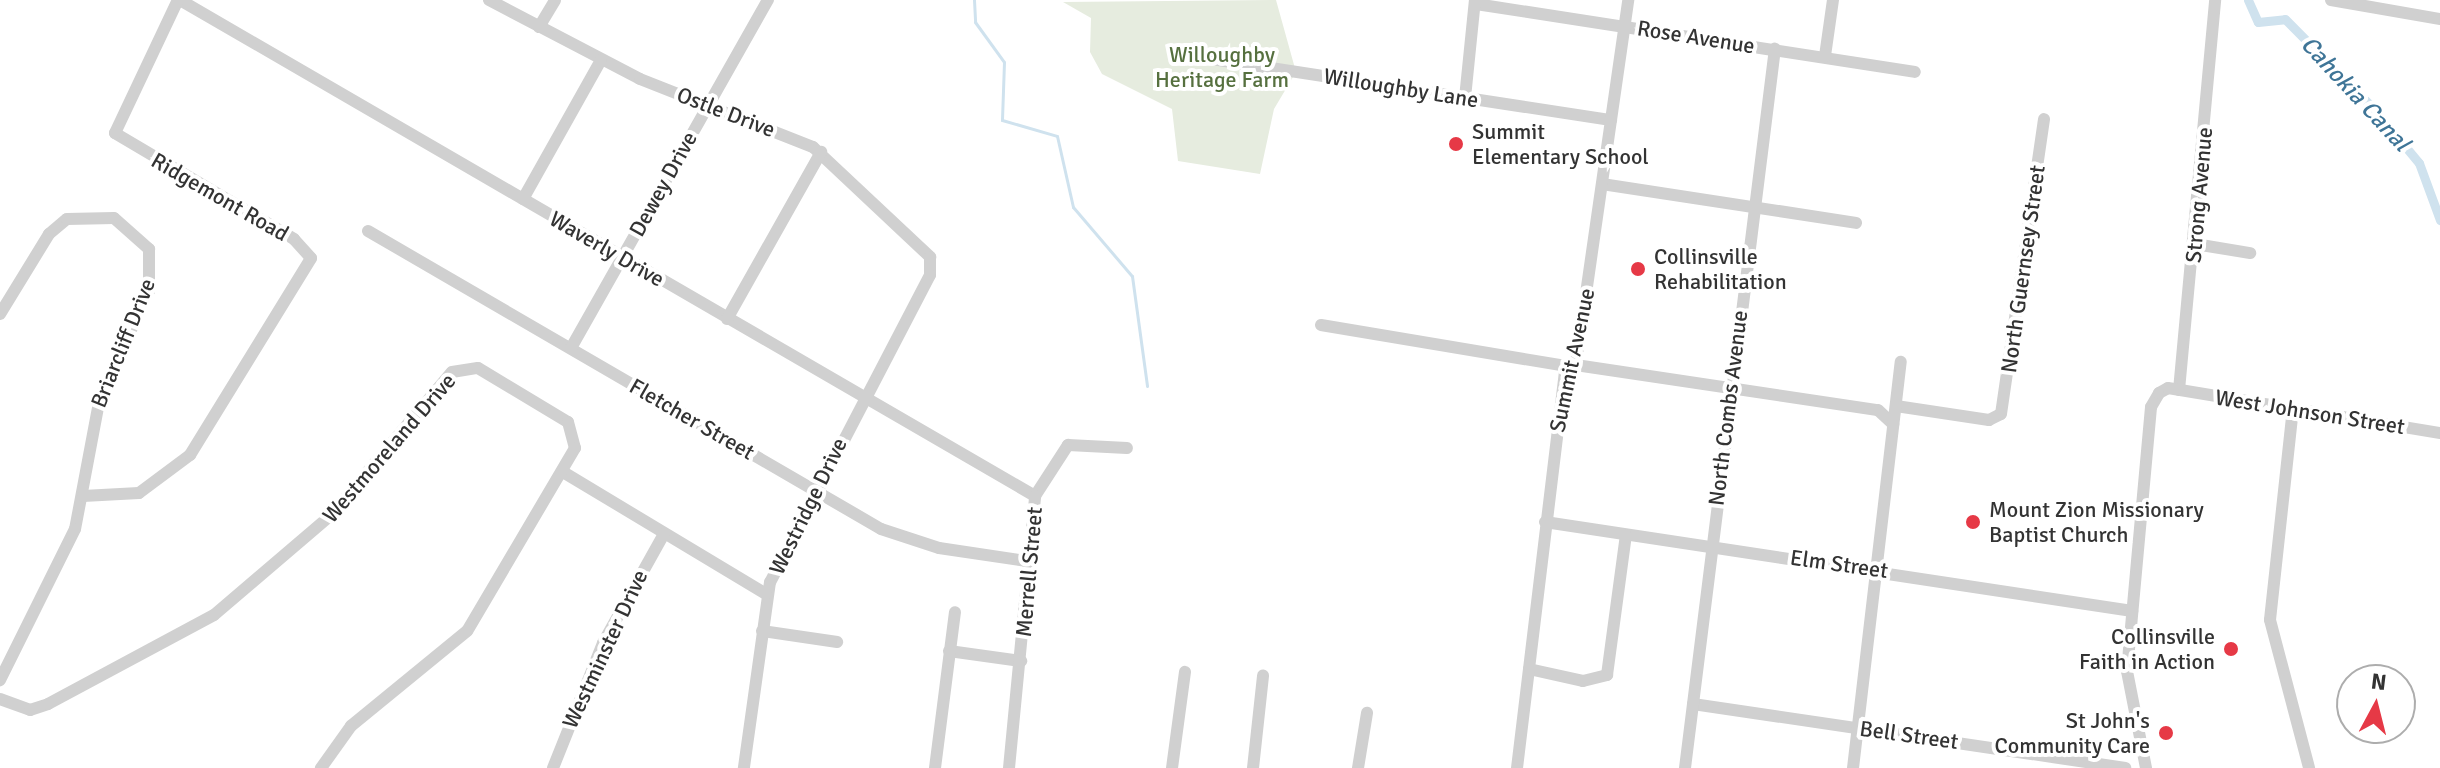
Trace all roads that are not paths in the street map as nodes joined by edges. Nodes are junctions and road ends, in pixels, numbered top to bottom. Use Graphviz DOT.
graph roads {
  1 [pos="179,0"];
  2 [pos="489,0"];
  3 [pos="555,0"];
  4 [pos="768,0"];
  5 [pos="1628,0"];
  6 [pos="1833,0"];
  7 [pos="2215,0"];
  8 [pos="2331,0"];
  9 [pos="1476,2"];
  10 [pos="2440,19"];
  11 [pos="1624,25"];
  12 [pos="539,27"];
  13 [pos="1775,49"];
  14 [pos="1192,56"];
  15 [pos="1825,56"];
  16 [pos="601,60"];
  17 [pos="1915,72"];
  18 [pos="1465,98"];
  19 [pos="707,104"];
  20 [pos="2044,119"];
  21 [pos="1611,120"];
  22 [pos="821,152"];
  23 [pos="1602,184"];
  24 [pos="523,199"];
  25 [pos="1755,207"];
  26 [pos="1856,223"];
  27 [pos="368,231"];
  28 [pos="2195,244"];
  29 [pos="2250,253"];
  30 [pos="622,257"];
  31 [pos="932,264"];
  32 [pos="0,314"];
  33 [pos="727,319"];
  34 [pos="1321,325"];
  35 [pos="571,348"];
  36 [pos="1901,362"];
  37 [pos="1571,364"];
  38 [pos="1730,388"];
  39 [pos="2179,390"];
  40 [pos="862,398"];
  41 [pos="1896,406"];
  42 [pos="2293,408"];
  43 [pos="1893,424"];
  44 [pos="2440,433"];
  45 [pos="1127,448"];
  46 [pos="563,472"];
  47 [pos="815,491"];
  48 [pos="83,496"];
  49 [pos="1035,496"];
  50 [pos="1545,522"];
  51 [pos="664,534"];
  52 [pos="1626,535"];
  53 [pos="1711,546"];
  54 [pos="1033,562"];
  55 [pos="1876,569"];
  56 [pos="766,594"];
  57 [pos="2132,611"];
  58 [pos="955,612"];
  59 [pos="762,631"];
  60 [pos="837,642"];
  61 [pos="949,651"];
  62 [pos="1021,661"];
  63 [pos="1529,669"];
  64 [pos="1185,672"];
  65 [pos="1263,676"];
  66 [pos="0,680"];
  67 [pos="0,699"];
  68 [pos="1693,704"];
  69 [pos="1367,713"];
  70 [pos="1857,727"];
  71 [pos="321,768"];
  72 [pos="553,768"];
  73 [pos="744,768"];
  74 [pos="935,768"];
  75 [pos="1009,768"];
  76 [pos="1172,768"];
  77 [pos="1253,768"];
  78 [pos="1358,768"];
  79 [pos="1517,768"];
  80 [pos="1685,768"];
  81 [pos="1853,768"];
  82 [pos="2125,768"];
  83 [pos="2146,768"];
  84 [pos="2309,768"];
  1 -- 24 [label="street, Waverly Drive"];
  1 -- 48 [label="street, Ridgemont Road"];
  2 -- 12 [label="street, Ostle Drive"];
  3 -- 12 [label="street"];
  4 -- 19 [label="street, Dewey Drive"];
  5 -- 11 [label="street, Summit Avenue"];
  6 -- 15 [label="street"];
  7 -- 28 [label="street, Strong Avenue"];
  8 -- 10 [label="street"];
  9 -- 11 [label="street, Rose Avenue"];
  9 -- 18 [label="street"];
  11 -- 13 [label="street, Rose Avenue"];
  11 -- 21 [label="street, Summit Avenue"];
  12 -- 16 [label="street, Ostle Drive"];
  13 -- 15 [label="street, Rose Avenue"];
  13 -- 25 [label="street, North Combs Avenue"];
  14 -- 18 [label="street, Willoughby Lane"];
  15 -- 17 [label="street, Rose Avenue"];
  16 -- 19 [label="street, Ostle Drive"];
  16 -- 24 [label="street"];
  18 -- 21 [label="street, Willoughby Lane"];
  19 -- 22 [label="street, Ostle Drive"];
  19 -- 30 [label="street, Dewey Drive"];
  20 -- 41 [label="street, North Guernsey Street"];
  21 -- 23 [label="street, Summit Avenue"];
  22 -- 31 [label="street, Ostle Drive"];
  22 -- 33 [label="street"];
  23 -- 25 [label="street"];
  23 -- 37 [label="street, Summit Avenue"];
  24 -- 30 [label="street, Waverly Drive"];
  25 -- 26 [label="street"];
  25 -- 38 [label="street, North Combs Avenue"];
  27 -- 35 [label="street, Fletcher Street"];
  28 -- 29 [label="street"];
  28 -- 39 [label="street, Strong Avenue"];
  30 -- 33 [label="street, Waverly Drive"];
  30 -- 35 [label="street, Dewey Drive"];
  31 -- 40 [label="street, Westridge Drive"];
  32 -- 48 [label="street, Briarcliff Drive"];
  33 -- 40 [label="street, Waverly Drive"];
  34 -- 37 [label="street"];
  35 -- 47 [label="street, Fletcher Street"];
  36 -- 41 [label="street"];
  37 -- 38 [label="street"];
  37 -- 50 [label="street, Summit Avenue"];
  38 -- 43 [label="street"];
  38 -- 53 [label="street, North Combs Avenue"];
  39 -- 42 [label="street, West Johnson Street"];
  39 -- 57 [label="street"];
  40 -- 47 [label="street, Westridge Drive"];
  40 -- 49 [label="street, Waverly Drive"];
  41 -- 43 [label="street"];
  42 -- 44 [label="street, West Johnson Street"];
  42 -- 84 [label="street"];
  43 -- 55 [label="street"];
  45 -- 49 [label="street, Merrell Street"];
  46 -- 51 [label="street"];
  46 -- 67 [label="street, Westmoreland Drive"];
  46 -- 71 [label="street, Westmoreland Drive"];
  47 -- 54 [label="street, Fletcher Street"];
  47 -- 56 [label="street, Westridge Drive"];
  48 -- 66 [label="street, Briarcliff Drive"];
  49 -- 54 [label="street, Merrell Street"];
  50 -- 52 [label="street, Elm Street"];
  50 -- 63 [label="street, Summit Avenue"];
  51 -- 56 [label="street"];
  51 -- 72 [label="street, Westminster Drive"];
  52 -- 53 [label="street, Elm Street"];
  52 -- 63 [label="street"];
  53 -- 55 [label="street, Elm Street"];
  53 -- 68 [label="street, North Combs Avenue"];
  54 -- 62 [label="street, Merrell Street"];
  55 -- 57 [label="street, Elm Street"];
  55 -- 70 [label="street"];
  56 -- 59 [label="street, Westridge Drive"];
  57 -- 83 [label="street"];
  58 -- 61 [label="street"];
  59 -- 60 [label="street"];
  59 -- 73 [label="street, Westridge Drive"];
  61 -- 62 [label="street"];
  61 -- 74 [label="street"];
  62 -- 75 [label="street, Merrell Street"];
  63 -- 79 [label="street, Summit Avenue"];
  64 -- 76 [label="street"];
  65 -- 77 [label="street"];
  68 -- 70 [label="street, Bell Street"];
  68 -- 80 [label="street, North Combs Avenue"];
  69 -- 78 [label="street"];
  70 -- 81 [label="street"];
  70 -- 82 [label="street, Bell Street"];
}
